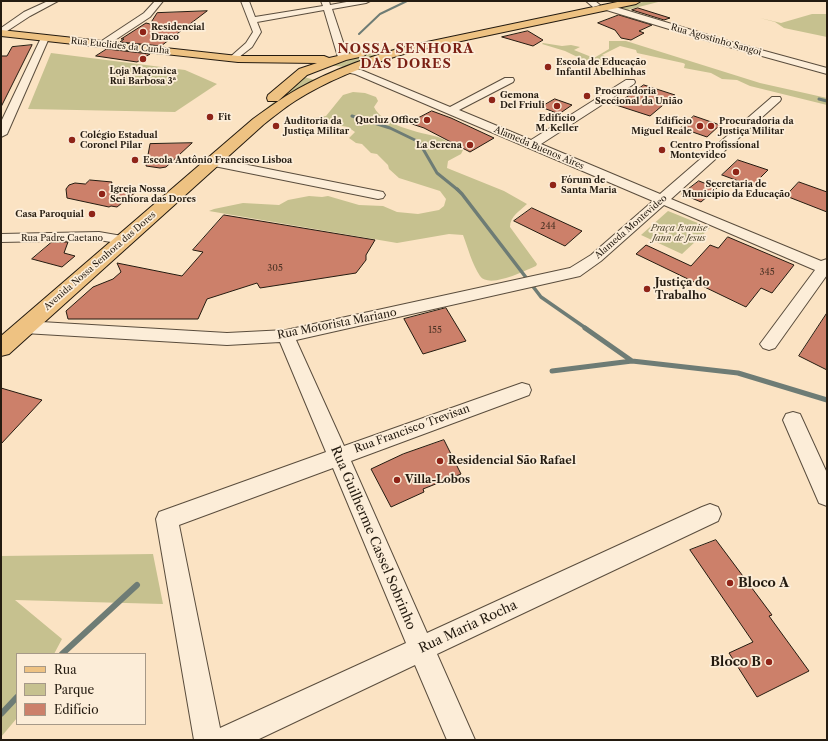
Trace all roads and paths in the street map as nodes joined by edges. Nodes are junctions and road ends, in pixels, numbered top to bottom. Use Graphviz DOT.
graph roads {
  1 [pos="54,1"];
  2 [pos="158,1"];
  3 [pos="245,1"];
  4 [pos="366,1"];
  5 [pos="636,1"];
  6 [pos="326,4"];
  7 [pos="602,4"];
  8 [pos="252,20"];
  9 [pos="1,32"];
  10 [pos="45,38"];
  11 [pos="103,44"];
  12 [pos="344,57"];
  13 [pos="236,59"];
  14 [pos="282,60"];
  15 [pos="318,66"];
  16 [pos="272,70"];
  17 [pos="348,70"];
  18 [pos="827,71"];
  19 [pos="303,72"];
  20 [pos="331,78"];
  21 [pos="509,80"];
  22 [pos="630,82"];
  23 [pos="384,83"];
  24 [pos="282,90"];
  25 [pos="776,98"];
  26 [pos="450,111"];
  27 [pos="1,134"];
  28 [pos="532,145"];
  29 [pos="212,162"];
  30 [pos="378,195"];
  31 [pos="662,200"];
  32 [pos="1,238"];
  33 [pos="117,239"];
  34 [pos="826,267"];
  35 [pos="550,278"];
  36 [pos="24,327"];
  37 [pos="1,331"];
  38 [pos="286,336"];
  39 [pos="769,344"];
  40 [pos="1,348"];
  41 [pos="522,390"];
  42 [pos="793,420"];
  43 [pos="338,456"];
  44 [pos="827,496"];
  45 [pos="710,514"];
  46 [pos="421,649"];
  47 [pos="208,740"];
  48 [pos="226,740"];
  49 [pos="460,740"];
  1 -- 9 [label="street"];
  2 -- 11 [label="street"];
  3 -- 8 [label="street"];
  4 -- 6 [label="street"];
  5 -- 7 [label="main road, Avenida Nossa Senhora das Dores"];
  6 -- 8 [label="street"];
  6 -- 12 [label="street"];
  7 -- 12 [label="main road, Avenida Nossa Senhora das Dores"];
  7 -- 17 [label="main road, Avenida Nossa Senhora das Dores"];
  7 -- 18 [label="street, Rua Agostinho Sangoi"];
  8 -- 13 [label="street"];
  9 -- 10 [label="main road, Rua Euclides da Cunha"];
  10 -- 11 [label="main road, Rua Euclides da Cunha"];
  10 -- 27 [label="street"];
  11 -- 13 [label="main road, Rua Euclides da Cunha"];
  12 -- 14 [label="main road, Rua Euclides da Cunha"];
  12 -- 15 [label="main road, Avenida Nossa Senhora das Dores"];
  13 -- 14 [label="main road, Rua Euclides da Cunha"];
  13 -- 16 [label="main road, Rua Euclides da Cunha"];
  14 -- 15 [label="main road, Rua Euclides da Cunha"];
  15 -- 17 [label="main road, Rua Euclides da Cunha"];
  15 -- 19 [label="main road, Avenida Nossa Senhora das Dores"];
  16 -- 19 [label="main road, Rua Euclides da Cunha"];
  16 -- 24 [label="main road"];
  17 -- 20 [label="main road, Avenida Nossa Senhora das Dores"];
  17 -- 23 [label="street, Alameda Buenos Aires"];
  19 -- 20 [label="main road, Rua Euclides da Cunha"];
  19 -- 24 [label="main road, Avenida Nossa Senhora das Dores"];
  20 -- 23 [label="street, Alameda Buenos Aires"];
  20 -- 29 [label="main road, Avenida Nossa Senhora das Dores"];
  21 -- 26 [label="street"];
  22 -- 28 [label="street"];
  23 -- 26 [label="street, Alameda Buenos Aires"];
  24 -- 33 [label="main road, Avenida Nossa Senhora das Dores"];
  25 -- 31 [label="street, Alameda Montevideo"];
  26 -- 28 [label="street, Alameda Buenos Aires"];
  28 -- 31 [label="street, Alameda Buenos Aires"];
  29 -- 30 [label="street"];
  29 -- 33 [label="main road, Avenida Nossa Senhora das Dores"];
  31 -- 34 [label="street, Alameda Buenos Aires"];
  31 -- 35 [label="street, Alameda Montevideo"];
  32 -- 33 [label="street, Rua Padre Caetano"];
  33 -- 36 [label="main road, Avenida Nossa Senhora das Dores"];
  33 -- 37 [label="main road, Avenida Nossa Senhora das Dores"];
  34 -- 39 [label="street"];
  35 -- 38 [label="street, Rua Motorista Mariano"];
  36 -- 38 [label="street, Rua Motorista Mariano"];
  36 -- 40 [label="main road, Avenida Nossa Senhora das Dores"];
  38 -- 43 [label="street, Rua Guilherme Cassel Sobrinho"];
  41 -- 43 [label="street, Rua Francisco Trevisan"];
  42 -- 44 [label="street"];
  43 -- 46 [label="street, Rua Guilherme Cassel Sobrinho"];
  43 -- 47 [label="street, Rua Francisco Trevisan"];
  45 -- 46 [label="street, Rua Maria Rocha"];
  46 -- 48 [label="street, Rua Maria Rocha"];
  46 -- 49 [label="street, Rua Guilherme Cassel Sobrinho"];
}
